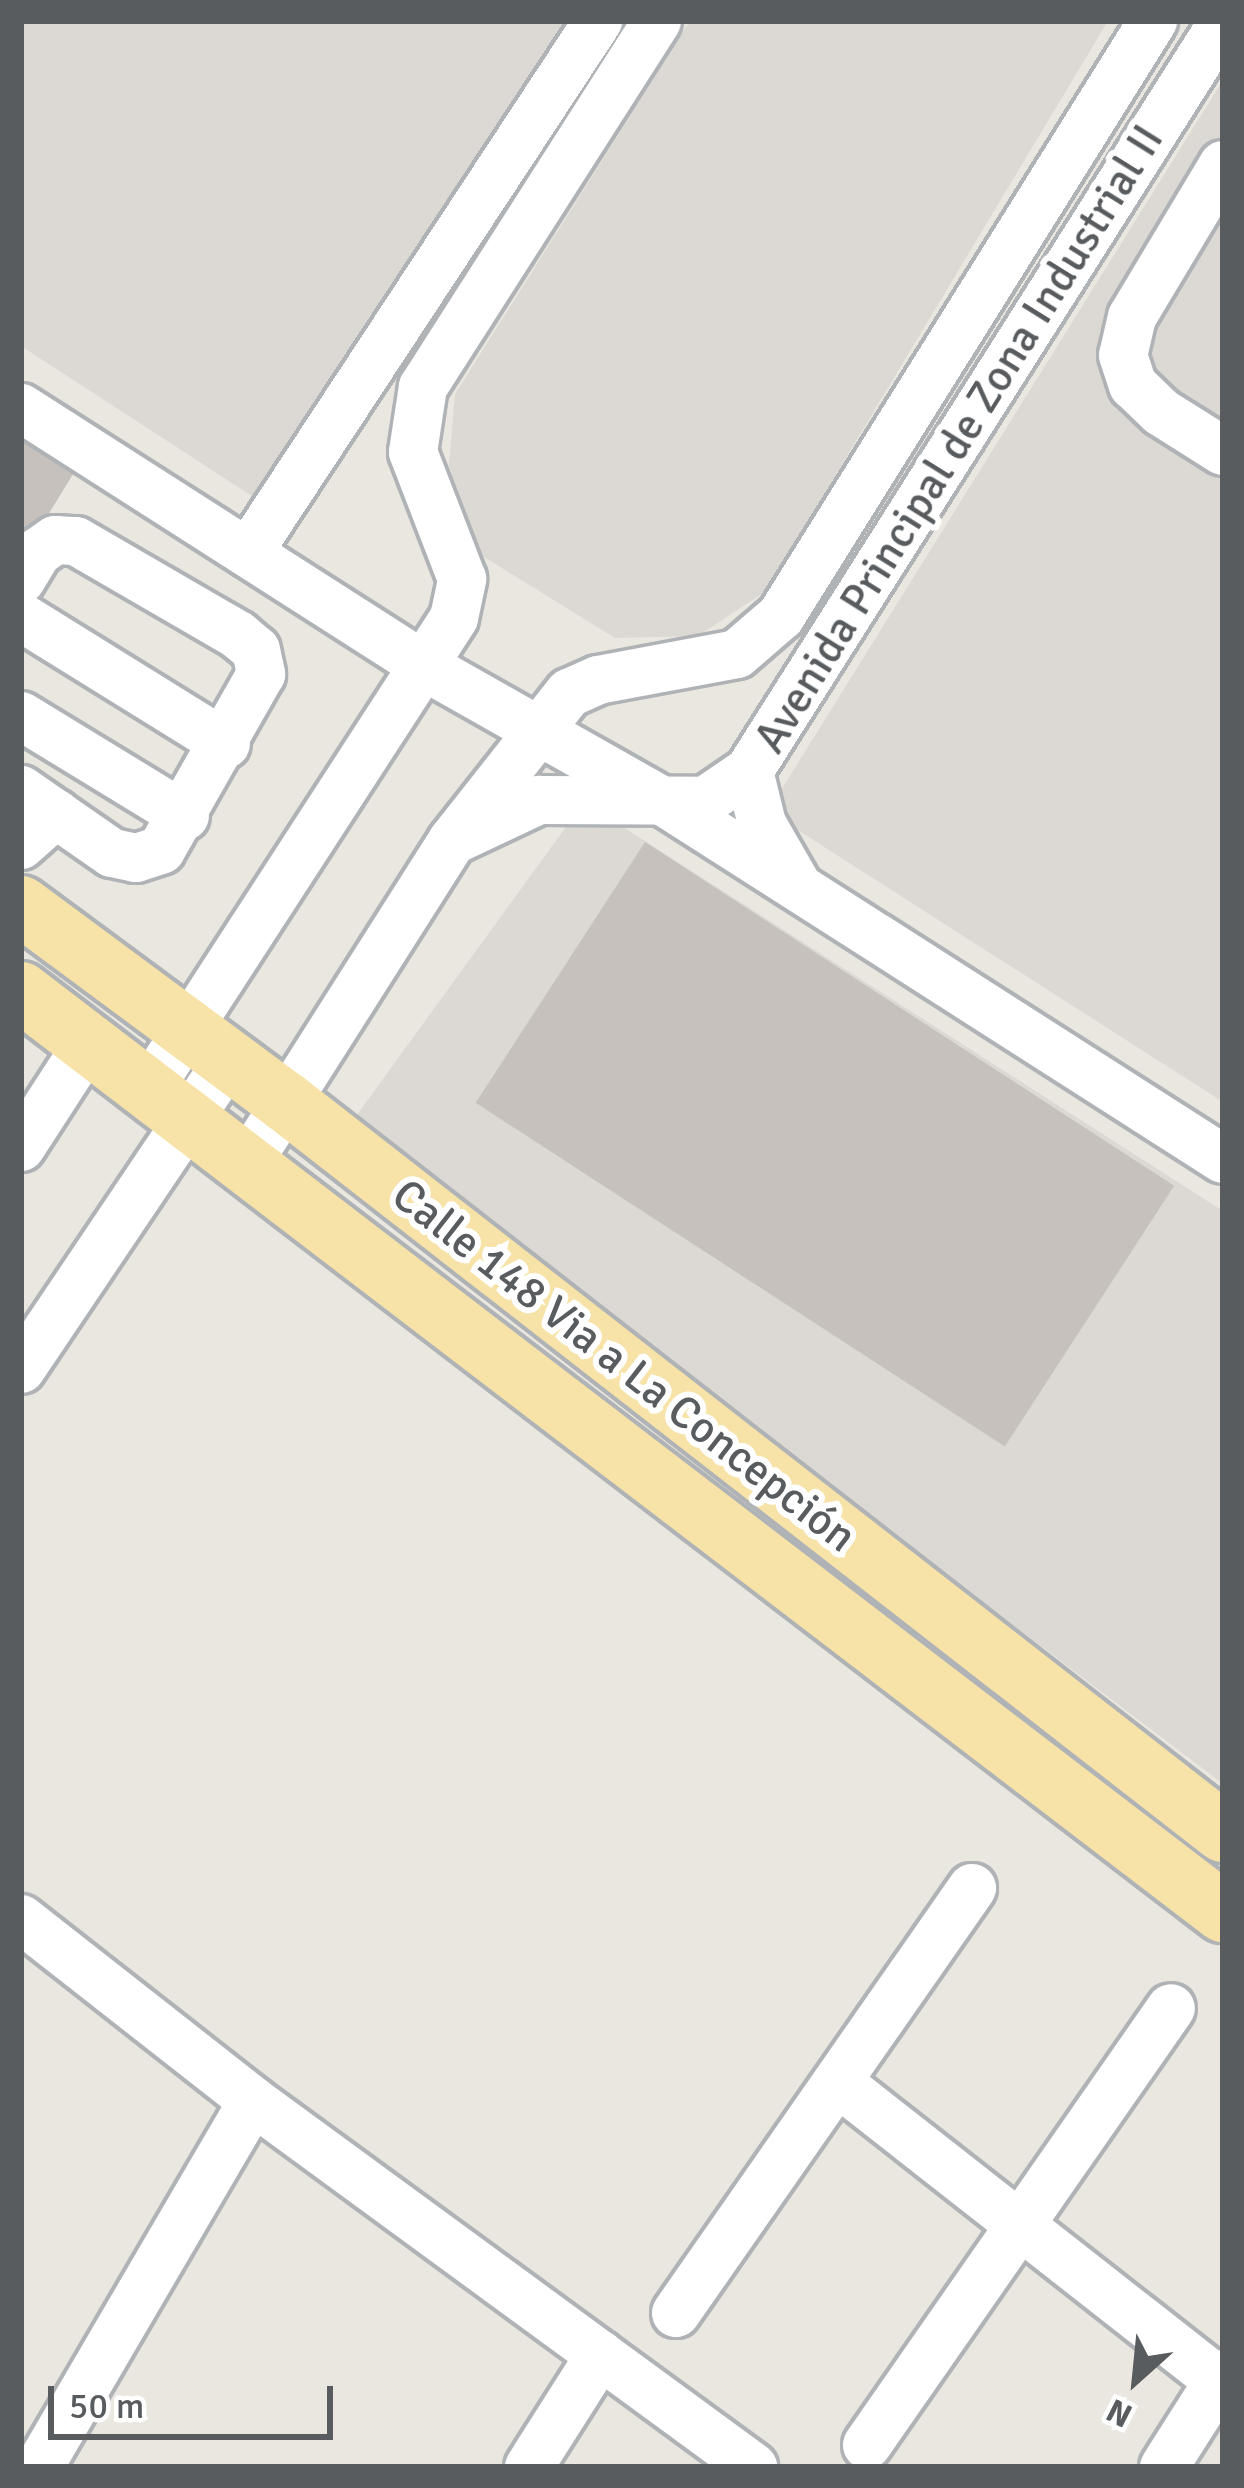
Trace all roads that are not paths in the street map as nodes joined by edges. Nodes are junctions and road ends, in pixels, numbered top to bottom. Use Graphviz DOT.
graph roads {
  1 [pos="598,21"];
  2 [pos="656,21"];
  3 [pos="1153,21"];
  4 [pos="1223,22"];
  5 [pos="1223,165"];
  6 [pos="21,408"];
  7 [pos="1223,452"];
  8 [pos="248,554"];
  9 [pos="21,580"];
  10 [pos="21,616"];
  11 [pos="424,666"];
  12 [pos="21,716"];
  13 [pos="535,728"];
  14 [pos="226,744"];
  15 [pos="749,771"];
  16 [pos="666,803"];
  17 [pos="33,816"];
  18 [pos="185,816"];
  19 [pos="452,841"];
  20 [pos="802,892"];
  21 [pos="21,907"];
  22 [pos="21,992"];
  23 [pos="89,1042"];
  24 [pos="208,1043"];
  25 [pos="286,1102"];
  26 [pos="168,1103"];
  27 [pos="21,1147"];
  28 [pos="1223,1159"];
  29 [pos="249,1161"];
  30 [pos="21,1369"];
  31 [pos="1223,1832"];
  32 [pos="972,1888"];
  33 [pos="1223,1912"];
  34 [pos="21,1919"];
  35 [pos="1172,2008"];
  36 [pos="840,2084"];
  37 [pos="253,2101"];
  38 [pos="1021,2226"];
  39 [pos="676,2313"];
  40 [pos="600,2355"];
  41 [pos="1221,2377"];
  42 [pos="867,2445"];
  43 [pos="39,2467"];
  44 [pos="529,2467"];
  45 [pos="753,2467"];
  46 [pos="1164,2467"];
  1 -- 8 [label="street"];
  2 -- 11 [label="street"];
  3 -- 13 [label="street, Avenida Principal de Zona Industrial II"];
  4 -- 15 [label="street, Avenida Principal de Zona Industrial II"];
  5 -- 7 [label="street"];
  6 -- 8 [label="street"];
  8 -- 11 [label="street"];
  9 -- 14 [label="street"];
  10 -- 14 [label="street"];
  11 -- 13 [label="street"];
  11 -- 24 [label="street"];
  12 -- 18 [label="street"];
  13 -- 16 [label="street"];
  13 -- 19 [label="street, Avenida Principal de Zona Industrial II"];
  14 -- 18 [label="street"];
  15 -- 16 [label="street, Avenida Principal de Zona Industrial II"];
  15 -- 20 [label="street"];
  16 -- 19 [label="street, Avenida Principal de Zona Industrial II"];
  16 -- 20 [label="street"];
  17 -- 18 [label="street"];
  19 -- 25 [label="street, Avenida Principal de Zona Industrial II"];
  20 -- 28 [label="street"];
  21 -- 24 [label="main road, Calle 148 Via a La Concepción"];
  22 -- 23 [label="main road, Calle 148 Via a La Concepción"];
  23 -- 26 [label="main road, Calle 148 Via a La Concepción"];
  23 -- 27 [label="street"];
  24 -- 25 [label="main road, Calle 148 Via a La Concepción"];
  24 -- 26 [label="street"];
  25 -- 29 [label="street, Avenida Principal de Zona Industrial II"];
  25 -- 31 [label="main road, Calle 148 Via a La Concepción"];
  26 -- 29 [label="main road, Calle 148 Via a La Concepción"];
  26 -- 30 [label="street"];
  29 -- 33 [label="main road, Calle 148 Via a La Concepción"];
  32 -- 36 [label="street"];
  34 -- 37 [label="street"];
  35 -- 38 [label="street"];
  36 -- 38 [label="street"];
  36 -- 39 [label="street"];
  37 -- 40 [label="street"];
  37 -- 43 [label="street"];
  38 -- 41 [label="street"];
  38 -- 42 [label="street"];
  40 -- 44 [label="street"];
  40 -- 45 [label="street"];
  41 -- 46 [label="street"];
}
